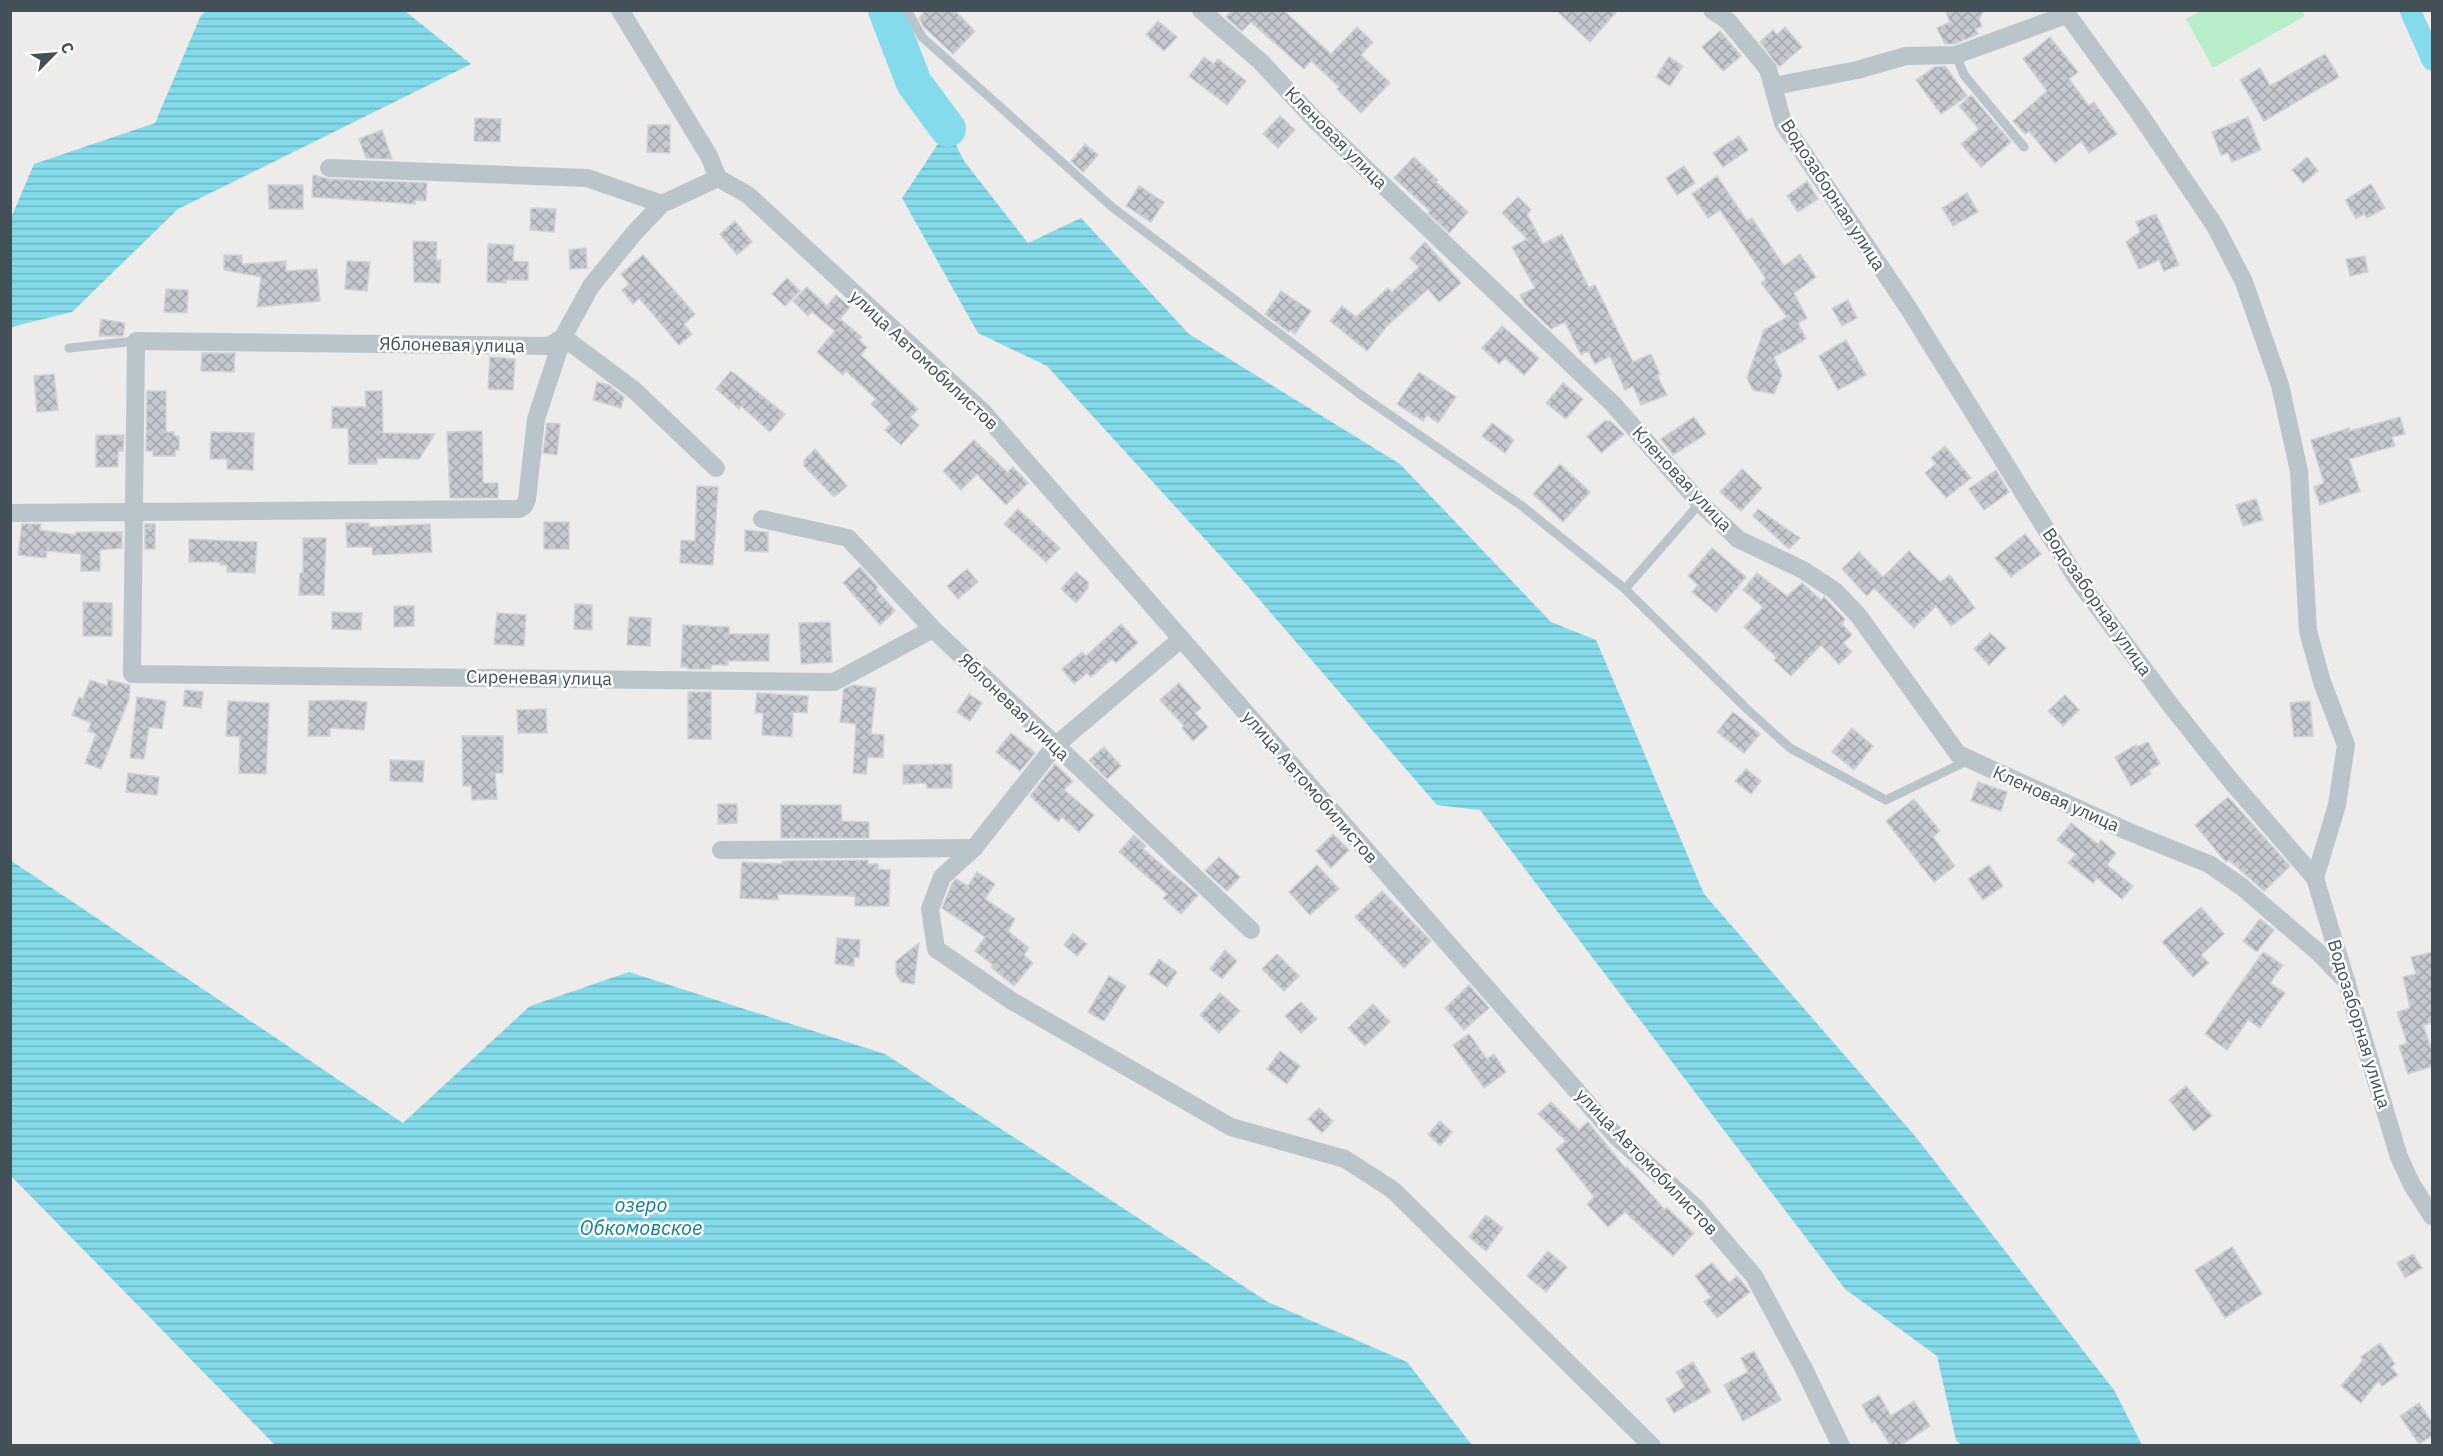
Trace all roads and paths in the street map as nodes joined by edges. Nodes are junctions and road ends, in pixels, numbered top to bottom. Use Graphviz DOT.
graph roads {
  1 [pos="620,10"];
  2 [pos="907,10"];
  3 [pos="1201,10"];
  4 [pos="1712,10"];
  5 [pos="2065,13"];
  6 [pos="1956,55"];
  7 [pos="1774,86"];
  8 [pos="2024,147"];
  9 [pos="329,168"];
  10 [pos="718,178"];
  11 [pos="662,204"];
  12 [pos="563,337"];
  13 [pos="136,341"];
  14 [pos="69,348"];
  15 [pos="716,468"];
  16 [pos="1700,503"];
  17 [pos="10,513"];
  18 [pos="134,513"];
  19 [pos="762,519"];
  20 [pos="1625,589"];
  21 [pos="933,629"];
  22 [pos="1181,639"];
  23 [pos="1055,746"];
  24 [pos="1969,760"];
  25 [pos="974,848"];
  26 [pos="722,850"];
  27 [pos="2314,878"];
  28 [pos="1251,930"];
  29 [pos="2347,982"];
  30 [pos="2433,1216"];
  31 [pos="1652,1446"];
  32 [pos="1841,1446"];
  1 -- 10 [label="street"];
  2 -- 20 [label="lane"];
  3 -- 16 [label="street, Кленовая улица"];
  4 -- 7 [label="street, Водозаборная улица"];
  5 -- 6 [label="street"];
  5 -- 27 [label="street"];
  6 -- 7 [label="street"];
  6 -- 8 [label="lane"];
  7 -- 27 [label="street, Водозаборная улица"];
  9 -- 11 [label="street"];
  10 -- 11 [label="street"];
  10 -- 22 [label="street, улица Автомобилистов"];
  11 -- 12 [label="street"];
  12 -- 13 [label="street, Яблоневая улица"];
  12 -- 15 [label="street"];
  12 -- 18 [label="street"];
  13 -- 14 [label="lane"];
  13 -- 18 [label="street"];
  16 -- 20 [label="lane"];
  16 -- 24 [label="street, Кленовая улица"];
  17 -- 18 [label="street"];
  18 -- 21 [label="street, Сиреневая улица"];
  19 -- 21 [label="street, Яблоневая улица"];
  20 -- 24 [label="lane"];
  21 -- 23 [label="street, Яблоневая улица"];
  22 -- 23 [label="street"];
  22 -- 32 [label="street, улица Автомобилистов"];
  23 -- 25 [label="street"];
  23 -- 28 [label="street, Яблоневая улица"];
  24 -- 29 [label="street, Кленовая улица"];
  25 -- 26 [label="street"];
  25 -- 31 [label="street"];
  27 -- 29 [label="street, Водозаборная улица"];
  29 -- 30 [label="street, Водозаборная улица"];
}
